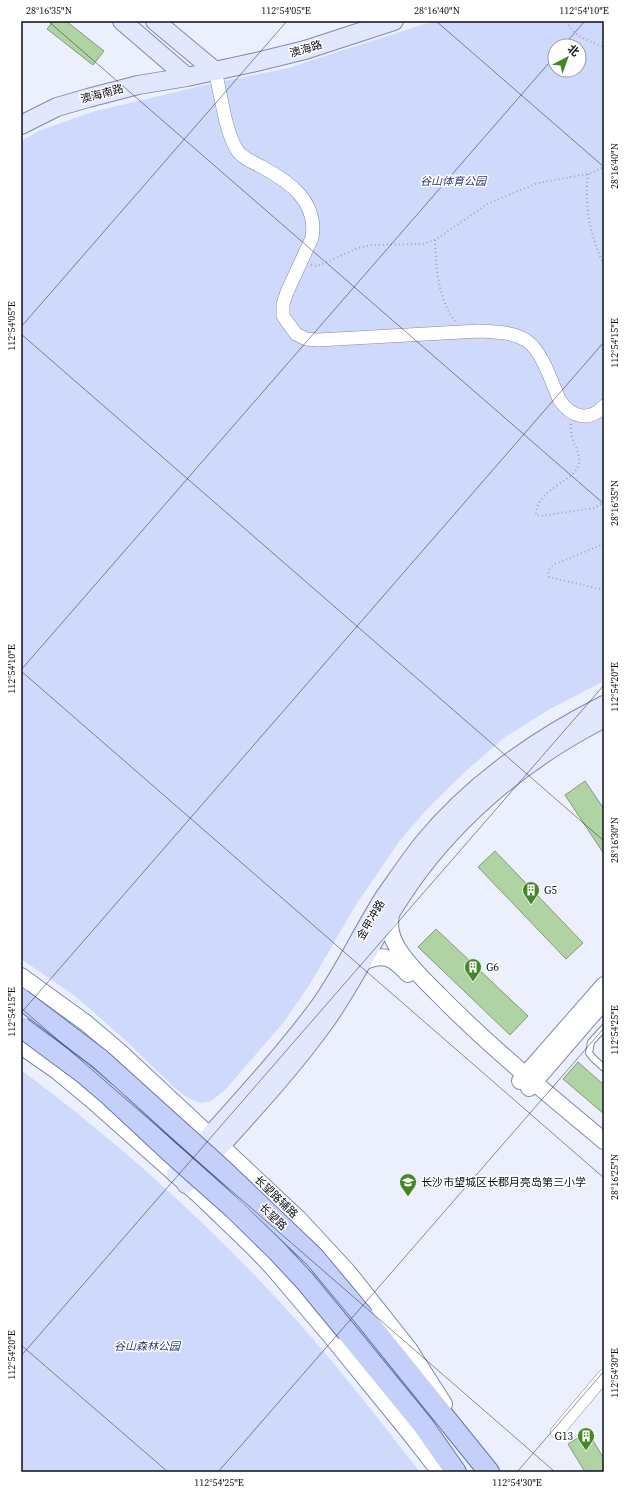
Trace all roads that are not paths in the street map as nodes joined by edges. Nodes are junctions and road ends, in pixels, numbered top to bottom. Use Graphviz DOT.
graph roads {
  1 [pos="122,21"];
  2 [pos="155,21"];
  3 [pos="361,21"];
  4 [pos="394,21"];
  5 [pos="210,67"];
  6 [pos="182,72"];
  7 [pos="21,113"];
  8 [pos="21,126"];
  9 [pos="604,406"];
  10 [pos="604,705"];
  11 [pos="604,719"];
  12 [pos="391,912"];
  13 [pos="363,962"];
  14 [pos="21,976"];
  15 [pos="604,985"];
  16 [pos="21,999"];
  17 [pos="604,1001"];
  18 [pos="21,1027"];
  19 [pos="604,1028"];
  20 [pos="21,1046"];
  21 [pos="604,1068"];
  22 [pos="527,1081"];
  23 [pos="238,1114"];
  24 [pos="190,1117"];
  25 [pos="215,1140"];
  26 [pos="604,1141"];
  27 [pos="604,1153"];
  28 [pos="242,1166"];
  29 [pos="181,1179"];
  30 [pos="604,1376"];
  31 [pos="557,1432"];
  32 [pos="485,1468"];
  33 [pos="440,1472"];
  34 [pos="456,1472"];
  1 -- 6 [label="main road"];
  2 -- 5 [label="main road"];
  3 -- 5 [label="main road, 澳海路"];
  4 -- 5 [label="main road, 澳海路"];
  5 -- 6 [label="main road, 澳海路"];
  5 -- 9 [label="street"];
  6 -- 7 [label="main road, 澳海南路"];
  6 -- 8 [label="main road, 澳海南路"];
  10 -- 23 [label="main road, 金甲冲路"];
  11 -- 12 [label="main road, 金甲冲路"];
  12 -- 13 [label="main road, 金甲冲路"];
  12 -- 22 [label="street"];
  13 -- 22 [label="street"];
  13 -- 23 [label="main road, 金甲冲路"];
  14 -- 24 [label="street, 长望路辅路"];
  15 -- 22 [label="street"];
  16 -- 32 [label="main road, 长望路, bridge"];
  17 -- 22 [label="street"];
  18 -- 34 [label="main road, 长望路, bridge"];
  19 -- 21 [label="lane"];
  20 -- 29 [label="street"];
  22 -- 26 [label="street"];
  22 -- 27 [label="street"];
  23 -- 24 [label="street"];
  23 -- 25 [label="main road, 金甲冲路"];
  23 -- 28 [label="street"];
  24 -- 25 [label="street, 长望路辅路"];
  25 -- 28 [label="street, 长望路辅路"];
  25 -- 29 [label="main road, 金甲冲路"];
  28 -- 32 [label="street, 长望路辅路"];
  29 -- 33 [label="street"];
  30 -- 31 [label="street"];
}
